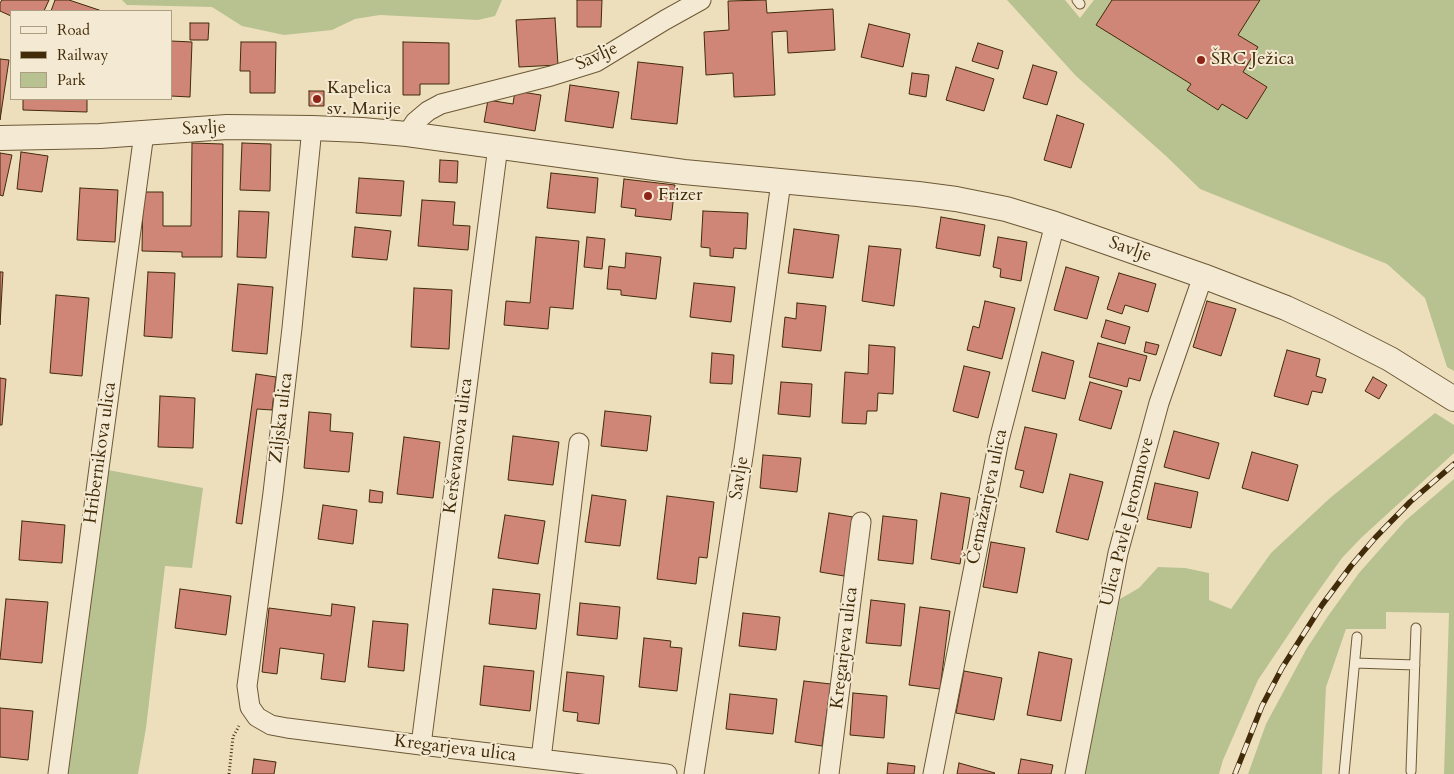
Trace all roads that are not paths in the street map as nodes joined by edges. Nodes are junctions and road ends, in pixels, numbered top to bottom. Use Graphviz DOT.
graph roads {
  1 [pos="701,0"];
  2 [pos="312,128"];
  3 [pos="144,133"];
  4 [pos="407,134"];
  5 [pos="0,138"];
  6 [pos="498,146"];
  7 [pos="781,182"];
  8 [pos="1056,224"];
  9 [pos="1203,276"];
  10 [pos="1450,396"];
  11 [pos="579,443"];
  12 [pos="861,522"];
  13 [pos="1416,628"];
  14 [pos="1357,638"];
  15 [pos="1355,663"];
  16 [pos="1415,665"];
  17 [pos="250,707"];
  18 [pos="421,745"];
  19 [pos="541,759"];
  20 [pos="1411,771"];
  21 [pos="58,774"];
  22 [pos="667,774"];
  23 [pos="694,774"];
  24 [pos="829,774"];
  25 [pos="933,774"];
  26 [pos="1075,774"];
  27 [pos="1344,774"];
  1 -- 4 [label="street, Savlje"];
  2 -- 3 [label="street, Savlje"];
  2 -- 4 [label="street, Savlje"];
  2 -- 17 [label="street, Ziljska ulica"];
  3 -- 5 [label="street, Savlje"];
  3 -- 21 [label="street, Hribernikova ulica"];
  4 -- 6 [label="street, Savlje"];
  6 -- 7 [label="street, Savlje"];
  6 -- 18 [label="street, Kerševanova ulica"];
  7 -- 8 [label="street, Savlje"];
  7 -- 23 [label="street, Savlje"];
  8 -- 9 [label="street, Savlje"];
  8 -- 25 [label="street, Čemažarjeva ulica"];
  9 -- 10 [label="street, Savlje"];
  9 -- 26 [label="street, Ulica Pavle Jeromnove"];
  11 -- 19 [label="street"];
  12 -- 24 [label="street, Kregarjeva ulica"];
  13 -- 16 [label="lane"];
  14 -- 15 [label="lane"];
  15 -- 16 [label="lane"];
  15 -- 27 [label="lane"];
  16 -- 20 [label="lane"];
  17 -- 18 [label="street, Kregarjeva ulica"];
  18 -- 19 [label="street, Kregarjeva ulica"];
  19 -- 22 [label="street, Kregarjeva ulica"];
}
